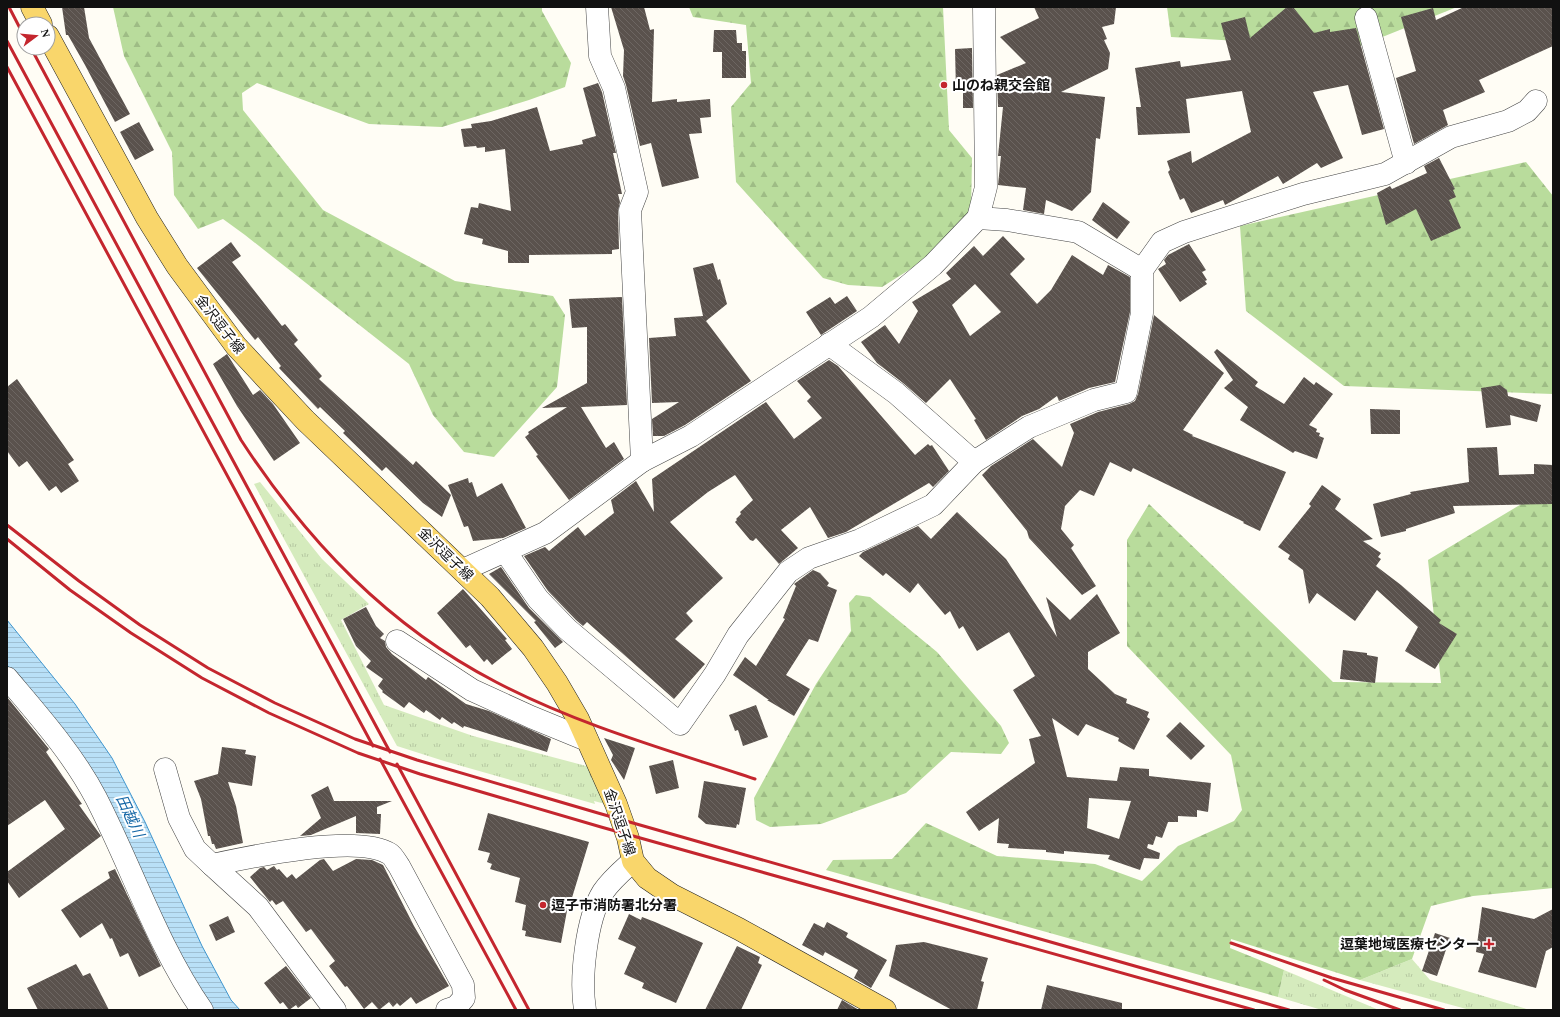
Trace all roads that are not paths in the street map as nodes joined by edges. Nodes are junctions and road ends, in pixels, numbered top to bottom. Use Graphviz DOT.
graph roads {
  1 [pos="32,7"];
  2 [pos="597,7"];
  3 [pos="984,7"];
  4 [pos="37,16"];
  5 [pos="1366,18"];
  6 [pos="56,51"];
  7 [pos="1536,101"];
  8 [pos="1406,163"];
  9 [pos="978,218"];
  10 [pos="1142,270"];
  11 [pos="829,344"];
  12 [pos="642,461"];
  13 [pos="974,462"];
  14 [pos="505,551"];
  15 [pos="464,570"];
  16 [pos="397,641"];
  17 [pos="7,678"];
  18 [pos="587,740"];
  19 [pos="165,769"];
  20 [pos="633,861"];
  21 [pos="212,865"];
  22 [pos="584,1001"];
  23 [pos="202,1010"];
  24 [pos="335,1010"];
  25 [pos="448,1010"];
  26 [pos="885,1010"];
  1 -- 4 [label="main road"];
  2 -- 12 [label="street"];
  3 -- 9 [label="street"];
  5 -- 8 [label="street"];
  6 -- 15 [label="main road, 金沢逗子線"];
  7 -- 8 [label="street"];
  8 -- 10 [label="street"];
  9 -- 10 [label="street"];
  9 -- 11 [label="street"];
  10 -- 13 [label="street"];
  11 -- 12 [label="street"];
  11 -- 13 [label="street"];
  12 -- 14 [label="street"];
  13 -- 14 [label="street"];
  14 -- 15 [label="street"];
  15 -- 18 [label="main road, 金沢逗子線"];
  16 -- 18 [label="street"];
  17 -- 23 [label="street"];
  18 -- 20 [label="main road, 金沢逗子線"];
  19 -- 21 [label="street"];
  20 -- 22 [label="street"];
  20 -- 26 [label="main road, 金沢逗子線"];
  21 -- 24 [label="street"];
  21 -- 25 [label="street"];
}
